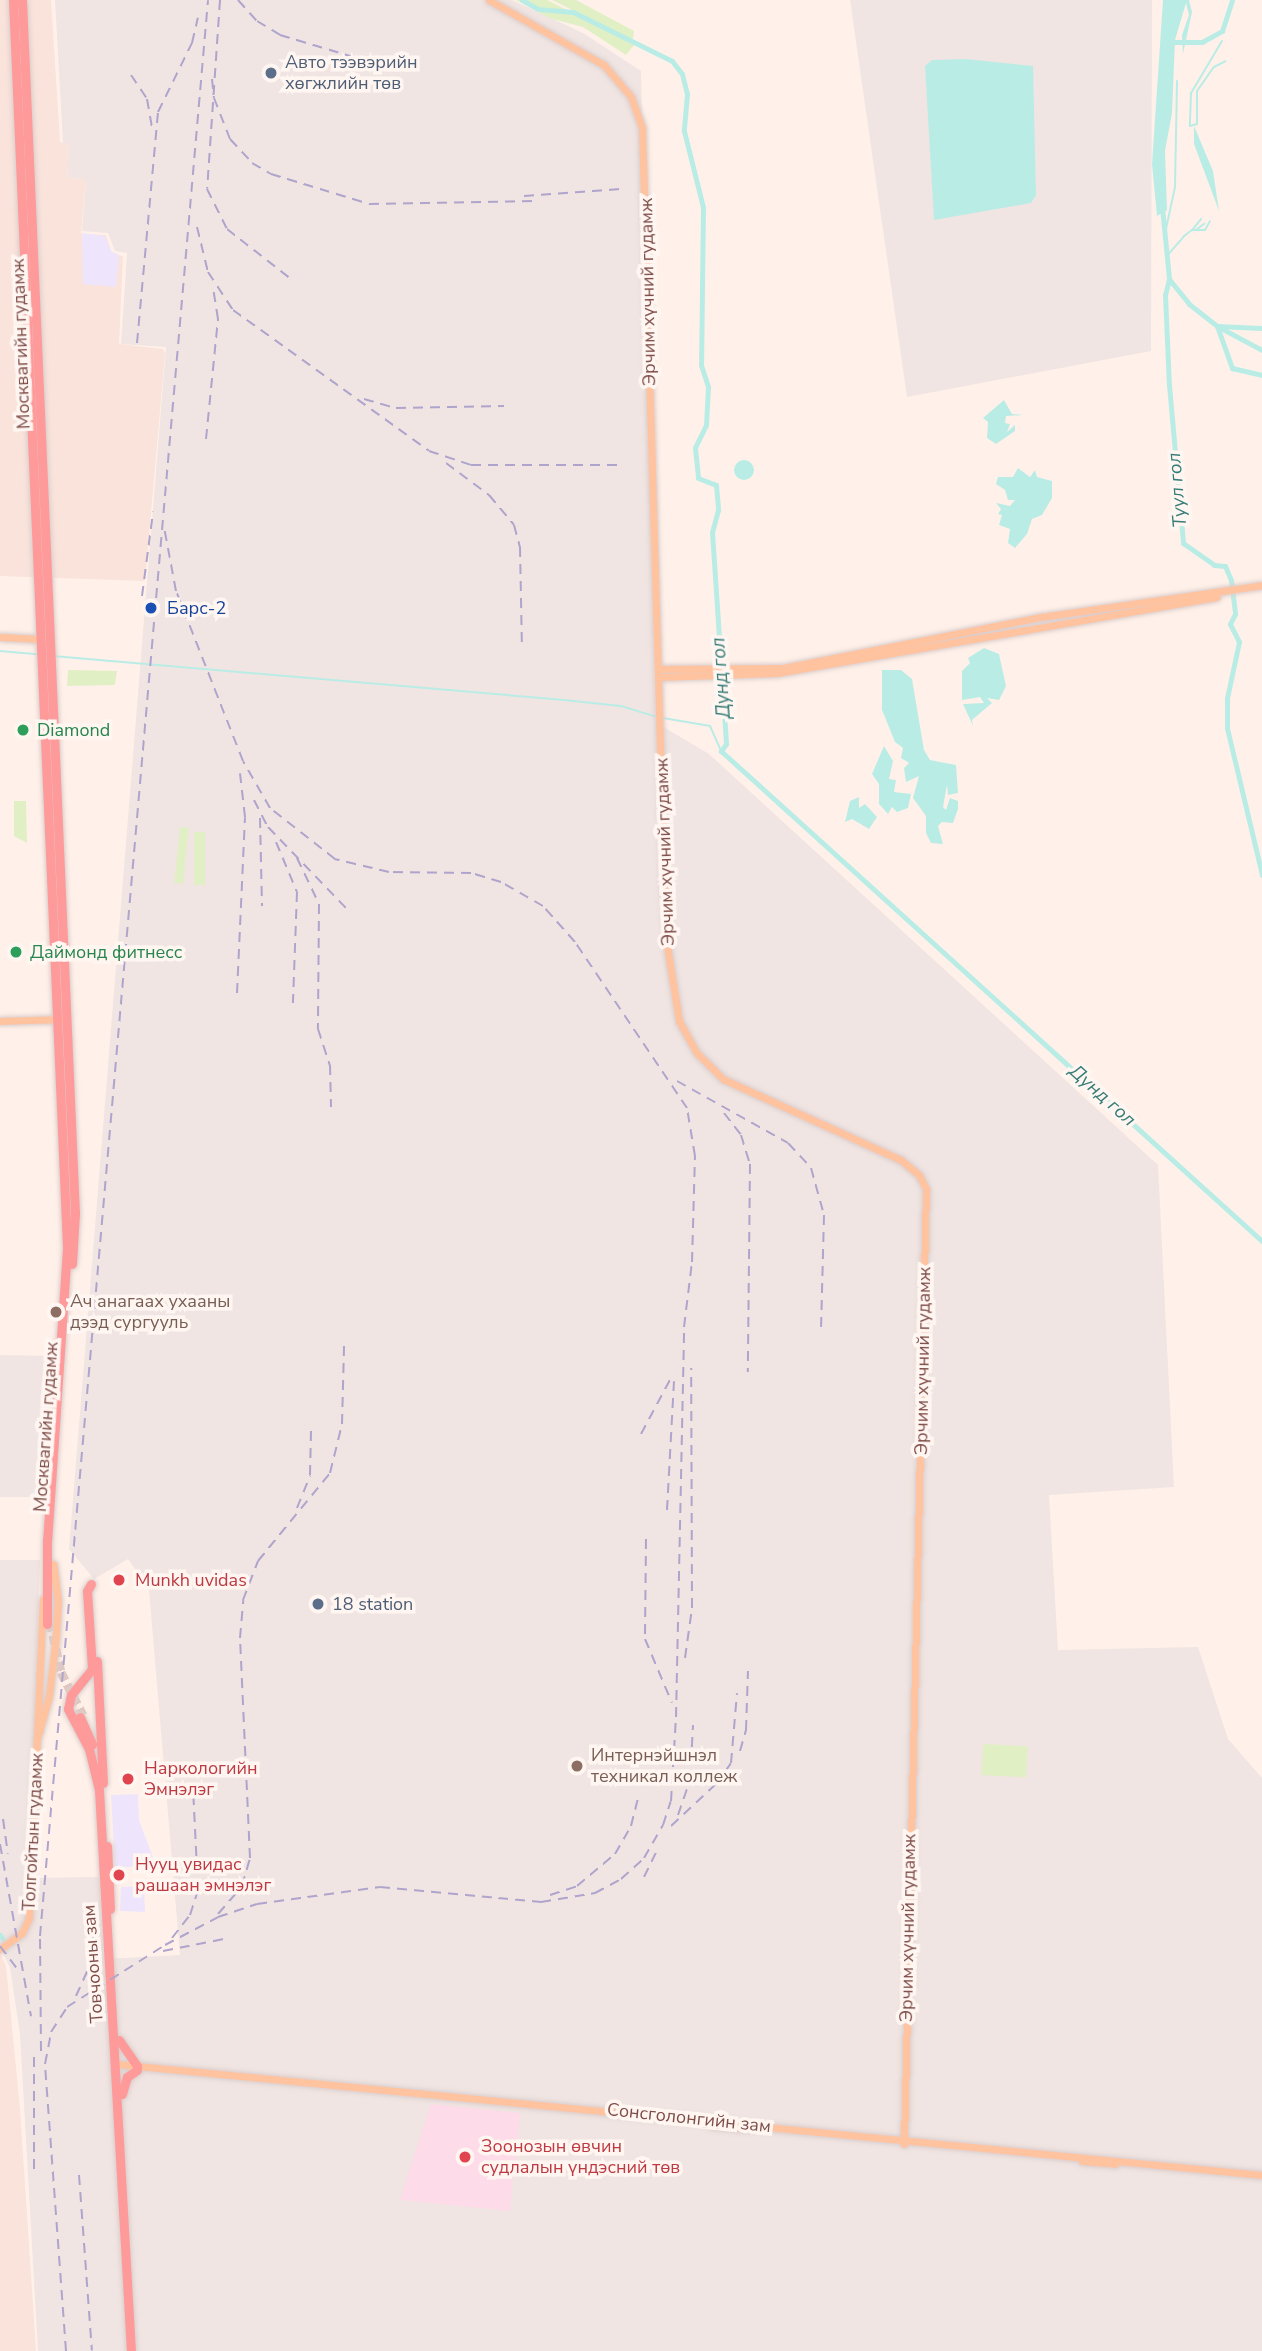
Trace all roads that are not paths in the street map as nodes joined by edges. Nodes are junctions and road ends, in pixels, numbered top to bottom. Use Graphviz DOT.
graph roads {
  1 [pos="13,0"];
  2 [pos="22,0"];
  3 [pos="489,0"];
  4 [pos="20,83"];
  5 [pos="1262,587"];
  6 [pos="1216,595"];
  7 [pos="1060,614"];
  8 [pos="1041,617"];
  9 [pos="1064,623"];
  10 [pos="1042,627"];
  11 [pos="0,637"];
  12 [pos="43,643"];
  13 [pos="658,673"];
  14 [pos="730,673"];
  15 [pos="61,1017"];
  16 [pos="0,1019"];
  17 [pos="50,1557"];
  18 [pos="48,1623"];
  19 [pos="37,1694"];
  20 [pos="49,1696"];
  21 [pos="36,1706"];
  22 [pos="46,1708"];
  23 [pos="82,1716"];
  24 [pos="36,1744"];
  25 [pos="99,1768"];
  26 [pos="0,1949"];
  27 [pos="119,2040"];
  28 [pos="119,2066"];
  29 [pos="137,2068"];
  30 [pos="122,2094"];
  31 [pos="904,2120"];
  32 [pos="886,2138"];
  33 [pos="925,2141"];
  34 [pos="904,2142"];
  35 [pos="1262,2177"];
  36 [pos="133,2351"];
  1 -- 4 [label="highway, Москвагийн гудамж"];
  2 -- 4 [label="highway, Москвагийн гудамж"];
  3 -- 13 [label="main road, Эрчим хүчний гудамж"];
  4 -- 12 [label="highway, Москвагийн гудамж"];
  5 -- 6 [label="main road"];
  6 -- 7 [label="main road"];
  6 -- 9 [label="main road"];
  7 -- 8 [label="main road"];
  7 -- 9 [label="main road"];
  8 -- 10 [label="main road"];
  8 -- 14 [label="main road"];
  9 -- 10 [label="main road"];
  10 -- 14 [label="main road"];
  11 -- 12 [label="main road"];
  12 -- 15 [label="highway, Москвагийн гудамж"];
  13 -- 14 [label="main road"];
  13 -- 31 [label="main road, Эрчим хүчний гудамж"];
  15 -- 16 [label="main road"];
  15 -- 17 [label="highway, Москвагийн гудамж"];
  17 -- 18 [label="highway, Москвагийн гудамж"];
  17 -- 19 [label="main road, Толгойтын гудамж"];
  17 -- 20 [label="main road, Толгойтын гудамж"];
  19 -- 20 [label="main road"];
  19 -- 21 [label="main road, Толгойтын гудамж"];
  20 -- 22 [label="main road, Толгойтын гудамж"];
  21 -- 22 [label="main road"];
  21 -- 24 [label="main road, Толгойтын гудамж"];
  22 -- 24 [label="main road, Толгойтын гудамж"];
  23 -- 25 [label="highway"];
  24 -- 26 [label="main road, Толгойтын гудамж"];
  25 -- 25 [label="highway, Товчооны зам"];
  25 -- 27 [label="highway, Товчооны зам"];
  25 -- 28 [label="highway, Товчооны зам"];
  27 -- 28 [label="highway, Товчооны зам"];
  27 -- 29 [label="highway"];
  28 -- 29 [label="main road, Сонсголонгийн зам"];
  28 -- 30 [label="highway, Товчооны зам"];
  28 -- 36 [label="highway, Товчооны зам"];
  29 -- 30 [label="highway"];
  29 -- 32 [label="main road, Сонсголонгийн зам"];
  29 -- 34 [label="main road, Сонсголонгийн зам"];
  30 -- 36 [label="highway, Товчооны зам"];
  31 -- 32 [label="main road"];
  31 -- 33 [label="main road"];
  31 -- 34 [label="main road, Эрчим хүчний гудамж"];
  32 -- 34 [label="main road, Сонсголонгийн зам"];
  33 -- 34 [label="main road, Сонсголонгийн зам"];
  33 -- 35 [label="main road, Сонсголонгийн зам"];
  34 -- 35 [label="main road, Сонсголонгийн зам"];
}
